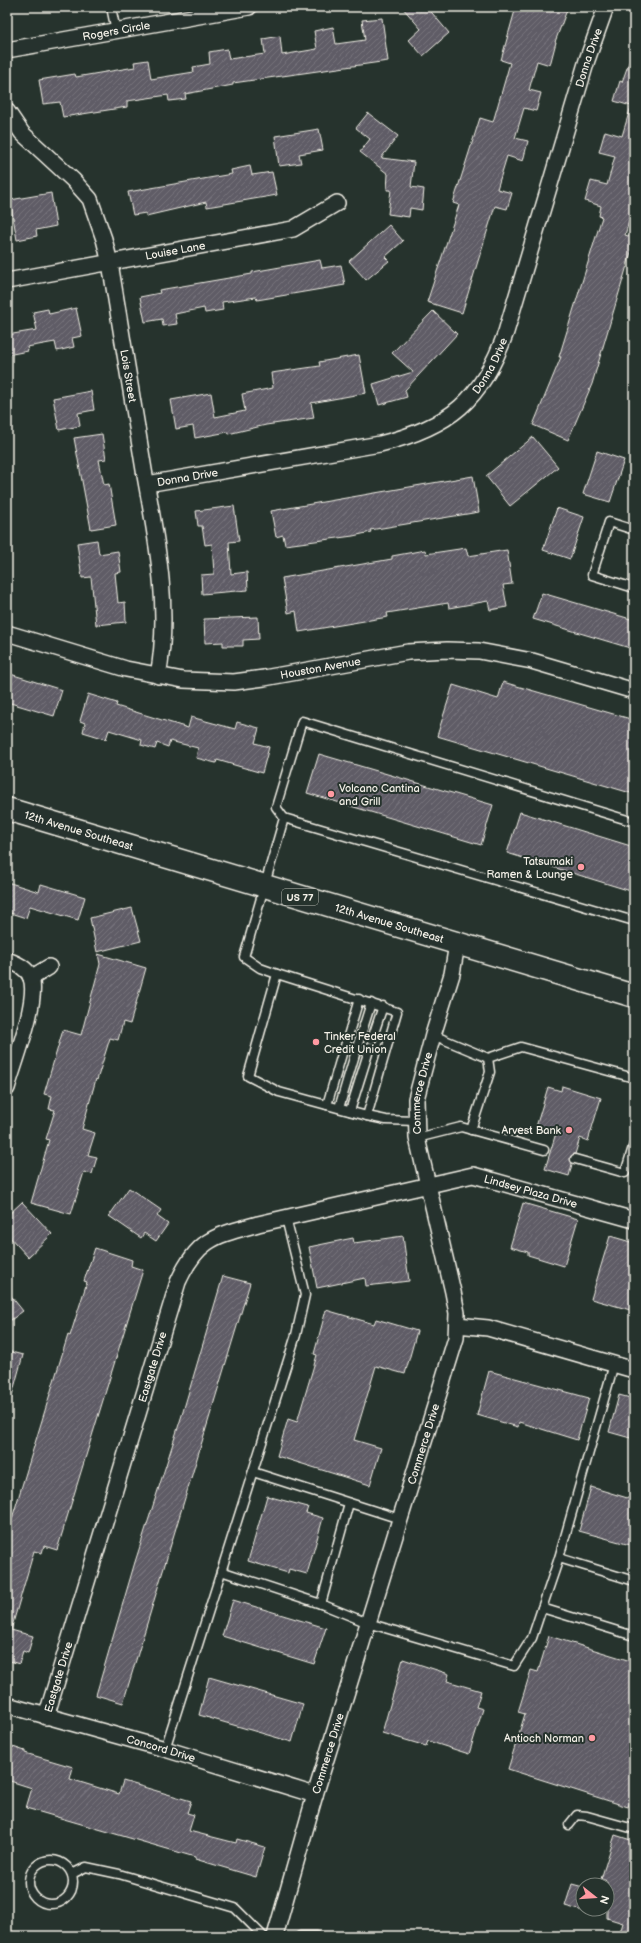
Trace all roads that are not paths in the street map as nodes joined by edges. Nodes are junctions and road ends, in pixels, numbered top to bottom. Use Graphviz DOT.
graph roads {
  1 [pos="111,7"];
  2 [pos="249,7"];
  3 [pos="606,7"];
  4 [pos="224,9"];
  5 [pos="116,31"];
  6 [pos="7,50"];
  7 [pos="7,111"];
  8 [pos="337,203"];
  9 [pos="110,263"];
  10 [pos="7,281"];
  11 [pos="147,484"];
  12 [pos="634,530"];
  13 [pos="634,588"];
  14 [pos="7,633"];
  15 [pos="158,676"];
  16 [pos="634,691"];
  17 [pos="7,809"];
  18 [pos="284,818"];
  19 [pos="634,822"];
  20 [pos="264,886"];
  21 [pos="634,921"];
  22 [pos="457,944"];
  23 [pos="7,960"];
  24 [pos="49,967"];
  25 [pos="277,974"];
  26 [pos="31,978"];
  27 [pos="634,996"];
  28 [pos="359,999"];
  29 [pos="371,1002"];
  30 [pos="383,1006"];
  31 [pos="433,1035"];
  32 [pos="488,1058"];
  33 [pos="634,1078"];
  34 [pos="7,1088"];
  35 [pos="327,1105"];
  36 [pos="339,1108"];
  37 [pos="350,1111"];
  38 [pos="367,1116"];
  39 [pos="416,1121"];
  40 [pos="471,1130"];
  41 [pos="417,1138"];
  42 [pos="634,1144"];
  43 [pos="544,1150"];
  44 [pos="575,1159"];
  45 [pos="427,1186"];
  46 [pos="286,1218"];
  47 [pos="634,1220"];
  48 [pos="457,1326"];
  49 [pos="614,1364"];
  50 [pos="634,1370"];
  51 [pos="252,1472"];
  52 [pos="349,1503"];
  53 [pos="400,1519"];
  54 [pos="559,1558"];
  55 [pos="221,1571"];
  56 [pos="634,1581"];
  57 [pos="321,1604"];
  58 [pos="542,1608"];
  59 [pos="368,1623"];
  60 [pos="634,1636"];
  61 [pos="7,1705"];
  62 [pos="46,1717"];
  63 [pos="165,1750"];
  64 [pos="315,1795"];
  65 [pos="569,1825"];
  66 [pos="634,1829"];
  67 [pos="72,1874"];
  68 [pos="263,1936"];
  69 [pos="274,1936"];
  70 [pos="300,1936"];
  71 [pos="317,1936"];
  1 -- 5 [label="lane"];
  2 -- 4 [label="street, Rogers Circle"];
  3 -- 11 [label="street, Donna Drive"];
  4 -- 5 [label="street, Rogers Circle"];
  5 -- 6 [label="street, Rogers Circle"];
  7 -- 9 [label="street, Lois Street"];
  8 -- 9 [label="street, Louise Lane"];
  9 -- 10 [label="street, Louise Lane"];
  9 -- 11 [label="street, Lois Street"];
  11 -- 15 [label="street, Lois Street"];
  12 -- 13 [label="lane"];
  14 -- 15 [label="street, Houston Avenue"];
  15 -- 16 [label="street, Houston Avenue"];
  17 -- 20 [label="main road, 12th Avenue Southeast / US 77"];
  18 -- 19 [label="lane"];
  18 -- 20 [label="lane"];
  18 -- 21 [label="lane"];
  20 -- 22 [label="main road, 12th Avenue Southeast / US 77"];
  20 -- 25 [label="lane"];
  22 -- 27 [label="main road, 12th Avenue Southeast / US 77"];
  22 -- 31 [label="street, Commerce Drive"];
  23 -- 26 [label="street"];
  24 -- 26 [label="street"];
  25 -- 28 [label="lane"];
  25 -- 35 [label="lane"];
  26 -- 34 [label="street"];
  28 -- 29 [label="lane"];
  28 -- 35 [label="lane"];
  29 -- 30 [label="lane"];
  29 -- 36 [label="lane"];
  30 -- 37 [label="lane"];
  30 -- 38 [label="lane"];
  31 -- 32 [label="lane"];
  31 -- 39 [label="street, Commerce Drive"];
  32 -- 33 [label="lane"];
  32 -- 40 [label="lane"];
  35 -- 36 [label="lane"];
  36 -- 37 [label="lane"];
  37 -- 38 [label="lane"];
  38 -- 39 [label="lane"];
  39 -- 41 [label="street, Commerce Drive"];
  40 -- 41 [label="lane"];
  40 -- 43 [label="lane"];
  41 -- 45 [label="street, Commerce Drive"];
  42 -- 44 [label="lane"];
  45 -- 46 [label="street, Eastgate Drive"];
  45 -- 47 [label="street, Lindsey Plaza Drive"];
  45 -- 48 [label="street, Commerce Drive"];
  46 -- 51 [label="lane"];
  46 -- 62 [label="street, Eastgate Drive"];
  48 -- 49 [label="street"];
  48 -- 53 [label="street, Commerce Drive"];
  49 -- 50 [label="street"];
  49 -- 54 [label="lane"];
  51 -- 52 [label="lane"];
  51 -- 55 [label="lane"];
  52 -- 53 [label="lane"];
  52 -- 57 [label="lane"];
  53 -- 59 [label="street, Commerce Drive"];
  54 -- 56 [label="lane"];
  54 -- 58 [label="lane"];
  55 -- 57 [label="lane"];
  55 -- 63 [label="lane"];
  57 -- 59 [label="lane"];
  58 -- 59 [label="lane"];
  58 -- 60 [label="lane"];
  59 -- 64 [label="street, Commerce Drive"];
  61 -- 62 [label="street, Concord Drive"];
  62 -- 63 [label="street, Concord Drive"];
  63 -- 64 [label="street, Concord Drive"];
  64 -- 69 [label="street, Commerce Drive"];
  65 -- 66 [label="lane"];
  67 -- 67 [label="lane"];
  67 -- 68 [label="lane"];
  70 -- 71 [label="lane"];
}
